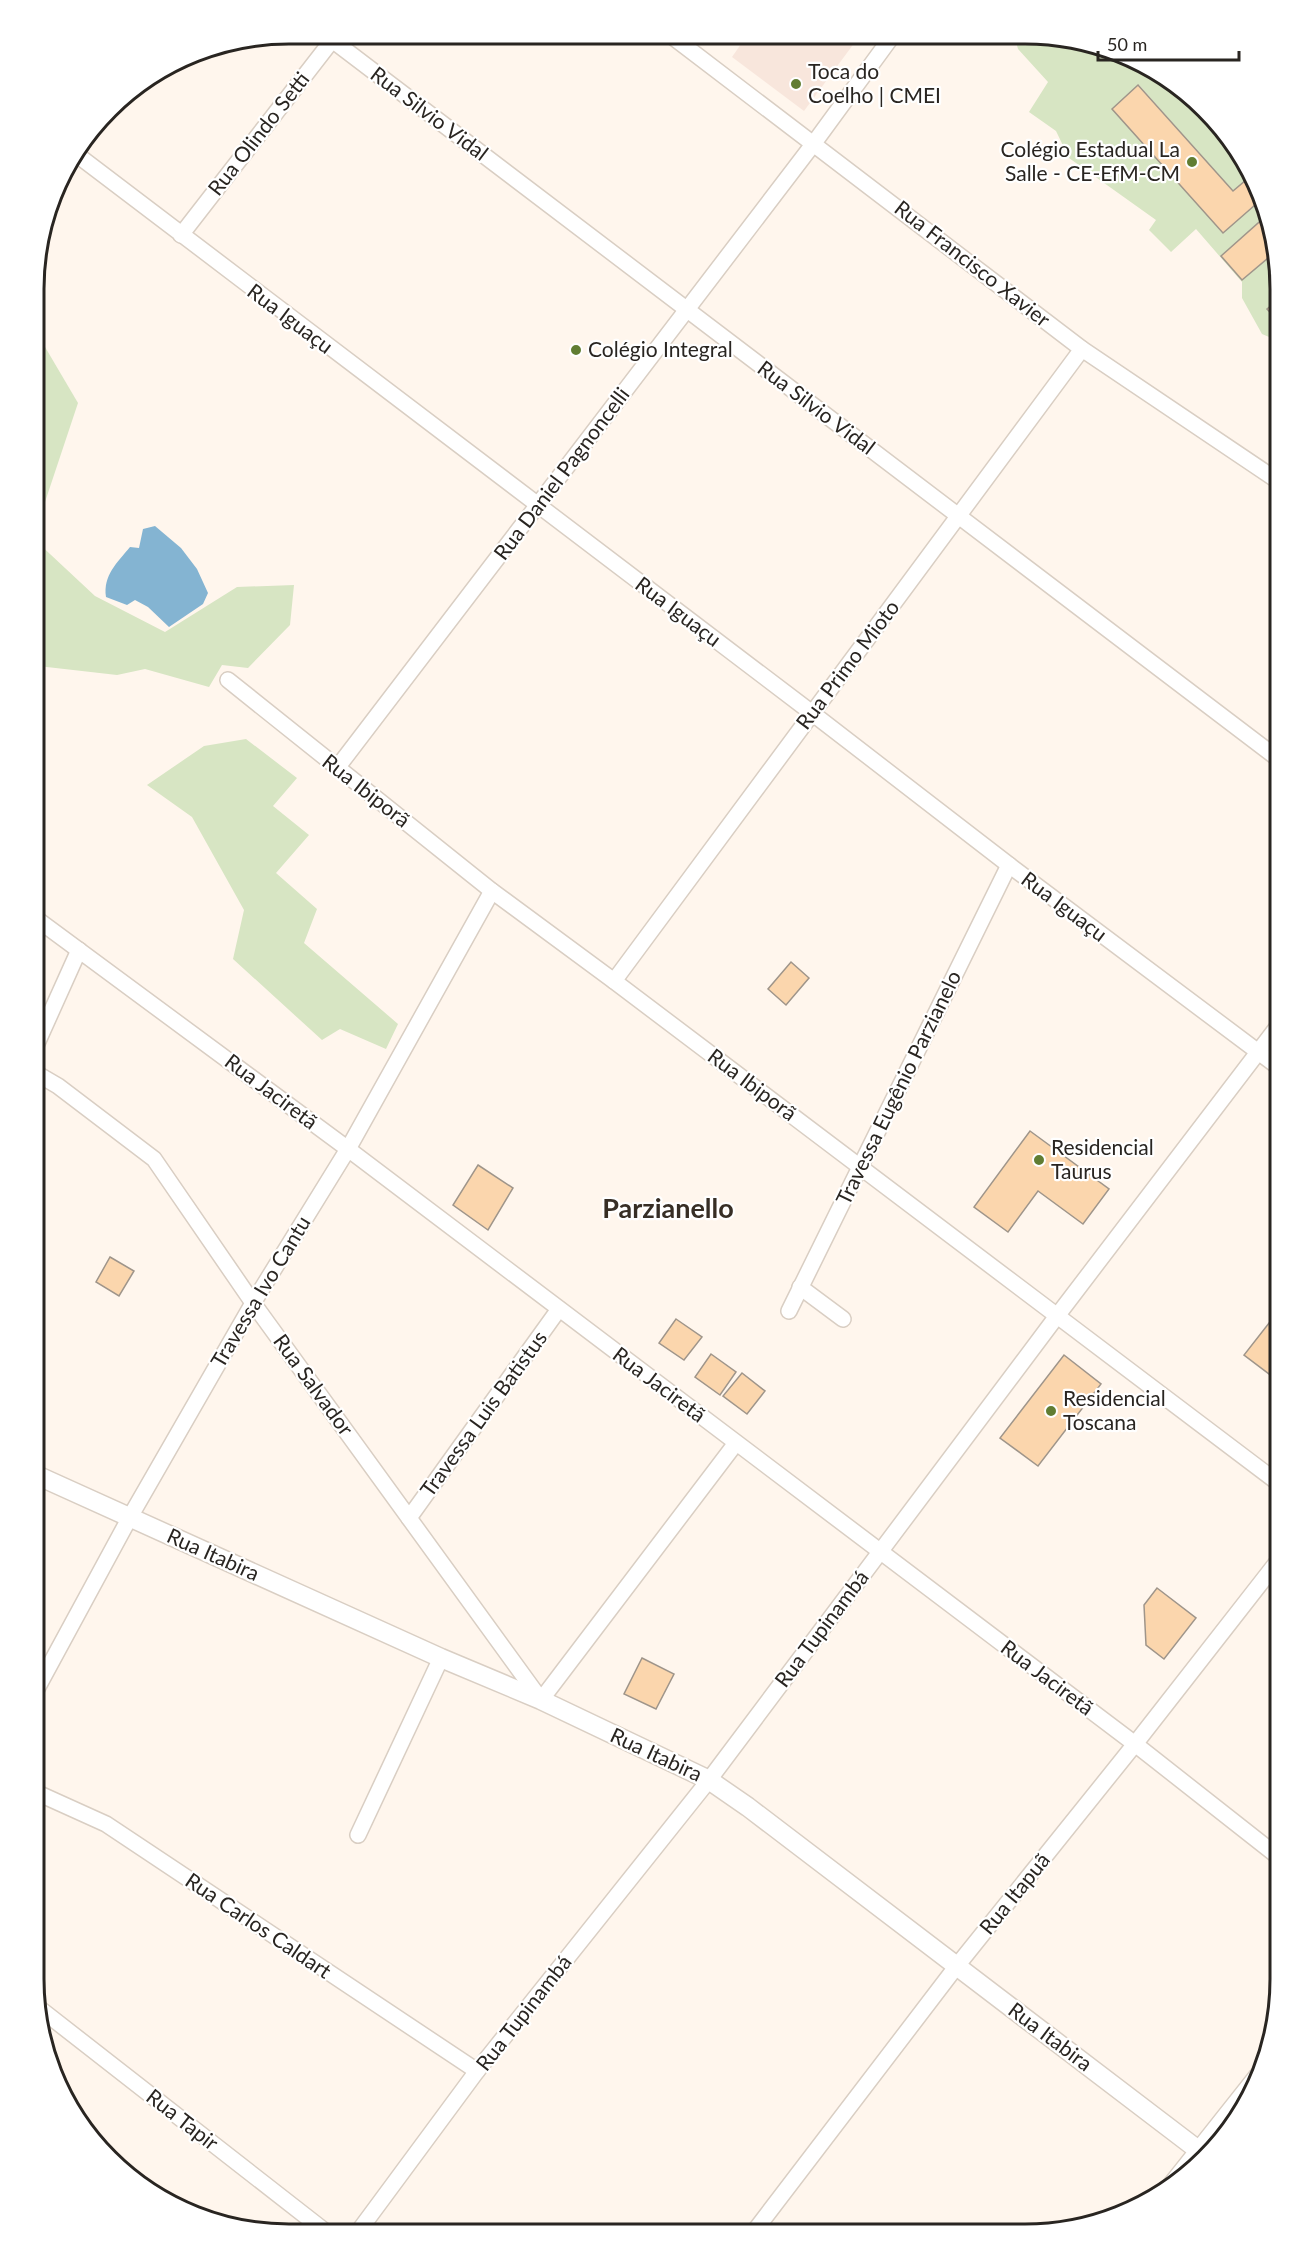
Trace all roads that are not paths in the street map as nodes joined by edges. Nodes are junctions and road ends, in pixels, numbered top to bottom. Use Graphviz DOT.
graph roads {
  1 [pos="325,44"];
  2 [pos="341,44"];
  3 [pos="682,44"];
  4 [pos="886,44"];
  5 [pos="814,143"];
  6 [pos="81,158"];
  7 [pos="181,235"];
  8 [pos="687,310"];
  9 [pos="1082,349"];
  10 [pos="1270,476"];
  11 [pos="537,506"];
  12 [pos="958,516"];
  13 [pos="228,680"];
  14 [pos="812,714"];
  15 [pos="1270,753"];
  16 [pos="337,768"];
  17 [pos="1009,865"];
  18 [pos="492,891"];
  19 [pos="44,924"];
  20 [pos="79,950"];
  21 [pos="614,981"];
  22 [pos="44,1028"];
  23 [pos="1270,1035"];
  24 [pos="1257,1051"];
  25 [pos="1270,1061"];
  26 [pos="44,1078"];
  27 [pos="348,1149"];
  28 [pos="860,1167"];
  29 [pos="800,1287"];
  30 [pos="253,1303"];
  31 [pos="559,1309"];
  32 [pos="789,1311"];
  33 [pos="1057,1316"];
  34 [pos="843,1319"];
  35 [pos="736,1443"];
  36 [pos="1270,1477"];
  37 [pos="44,1478"];
  38 [pos="130,1517"];
  39 [pos="409,1518"];
  40 [pos="879,1552"];
  41 [pos="1270,1571"];
  42 [pos="441,1658"];
  43 [pos="44,1676"];
  44 [pos="541,1700"];
  45 [pos="1135,1744"];
  46 [pos="709,1780"];
  47 [pos="44,1796"];
  48 [pos="358,1835"];
  49 [pos="1270,1850"];
  50 [pos="956,1967"];
  51 [pos="46,2014"];
  52 [pos="477,2072"];
  53 [pos="1200,2151"];
  54 [pos="314,2223"];
  55 [pos="365,2223"];
  56 [pos="761,2223"];
  1 -- 7 [label="street, Rua Olindo Setti"];
  2 -- 8 [label="street, Rua Silvio Vidal"];
  3 -- 5 [label="street, Rua Francisco Xavier"];
  4 -- 5 [label="street, Rua Daniel Pagnoncelli"];
  5 -- 8 [label="street, Rua Daniel Pagnoncelli"];
  5 -- 9 [label="street, Rua Francisco Xavier"];
  6 -- 7 [label="street, Rua Iguaçu"];
  7 -- 11 [label="street, Rua Iguaçu"];
  8 -- 11 [label="street, Rua Daniel Pagnoncelli"];
  8 -- 12 [label="street, Rua Silvio Vidal"];
  9 -- 10 [label="street, Rua Francisco Xavier"];
  9 -- 12 [label="street, Rua Primo Mioto"];
  11 -- 14 [label="street, Rua Iguaçu"];
  11 -- 16 [label="street, Rua Daniel Pagnoncelli"];
  12 -- 14 [label="street, Rua Primo Mioto"];
  12 -- 15 [label="street, Rua Silvio Vidal"];
  13 -- 16 [label="street, Rua Ibiporã"];
  14 -- 17 [label="street, Rua Iguaçu"];
  14 -- 21 [label="street, Rua Primo Mioto"];
  16 -- 18 [label="street, Rua Ibiporã"];
  17 -- 24 [label="street, Rua Iguaçu"];
  17 -- 28 [label="street, Travessa Eugênio Parzianelo"];
  18 -- 21 [label="street, Rua Ibiporã"];
  18 -- 27 [label="street, Travessa Ivo Cantu"];
  19 -- 20 [label="street, Rua Jaciretã"];
  20 -- 22 [label="street"];
  20 -- 27 [label="street, Rua Jaciretã"];
  21 -- 28 [label="street, Rua Ibiporã"];
  23 -- 24 [label="street, Rua Tupinambá"];
  24 -- 25 [label="street, Rua Iguaçu"];
  24 -- 33 [label="street, Rua Tupinambá"];
  26 -- 30 [label="street, Rua Salvador"];
  27 -- 30 [label="street, Travessa Ivo Cantu"];
  27 -- 31 [label="street, Rua Jaciretã"];
  28 -- 29 [label="street, Travessa Eugênio Parzianelo"];
  28 -- 33 [label="street, Rua Ibiporã"];
  29 -- 32 [label="street, Travessa Eugênio Parzianelo"];
  29 -- 34 [label="street"];
  30 -- 38 [label="street, Travessa Ivo Cantu"];
  30 -- 39 [label="street, Rua Salvador"];
  31 -- 35 [label="street, Rua Jaciretã"];
  31 -- 39 [label="street, Travessa Luis Batistus"];
  33 -- 36 [label="street, Rua Ibiporã"];
  33 -- 40 [label="street, Rua Tupinambá"];
  35 -- 40 [label="street, Rua Jaciretã"];
  35 -- 44 [label="street"];
  37 -- 38 [label="street, Rua Itabira"];
  38 -- 42 [label="street, Rua Itabira"];
  38 -- 43 [label="street, Travessa Ivo Cantu"];
  39 -- 44 [label="street, Rua Salvador"];
  40 -- 45 [label="street, Rua Jaciretã"];
  40 -- 46 [label="street, Rua Tupinambá"];
  41 -- 45 [label="street, Rua Itapuã"];
  42 -- 44 [label="street, Rua Itabira"];
  42 -- 48 [label="street"];
  44 -- 46 [label="street, Rua Itabira"];
  45 -- 49 [label="street, Rua Jaciretã"];
  45 -- 50 [label="street, Rua Itapuã"];
  46 -- 50 [label="street, Rua Itabira"];
  46 -- 52 [label="street, Rua Tupinambá"];
  47 -- 52 [label="street, Rua Carlos Caldart"];
  50 -- 53 [label="street, Rua Itabira"];
  50 -- 56 [label="street, Rua Itapuã"];
  51 -- 54 [label="street, Rua Tapir"];
  52 -- 55 [label="street, Rua Tupinambá"];
}
